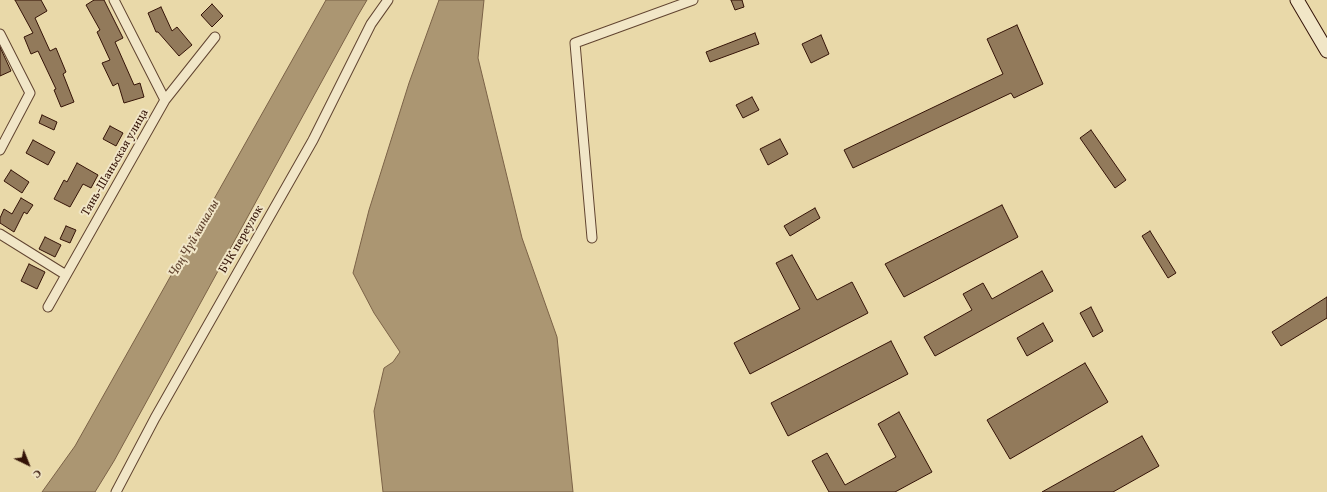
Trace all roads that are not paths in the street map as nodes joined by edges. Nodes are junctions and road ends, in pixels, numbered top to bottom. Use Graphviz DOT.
graph roads {
  1 [pos="114,0"];
  2 [pos="388,0"];
  3 [pos="693,0"];
  4 [pos="1298,0"];
  5 [pos="0,34"];
  6 [pos="215,37"];
  7 [pos="1327,51"];
  8 [pos="165,100"];
  9 [pos="0,150"];
  10 [pos="0,234"];
  11 [pos="592,238"];
  12 [pos="66,275"];
  13 [pos="48,307"];
  14 [pos="117,492"];
  1 -- 8 [label="street"];
  2 -- 14 [label="street, БЧК переулок"];
  3 -- 11 [label="street"];
  4 -- 7 [label="main road"];
  5 -- 9 [label="street"];
  6 -- 8 [label="street, Тянь-Шаньская улица"];
  8 -- 12 [label="street, Тянь-Шаньская улица"];
  10 -- 12 [label="street"];
  12 -- 13 [label="street, Тянь-Шаньская улица"];
}
